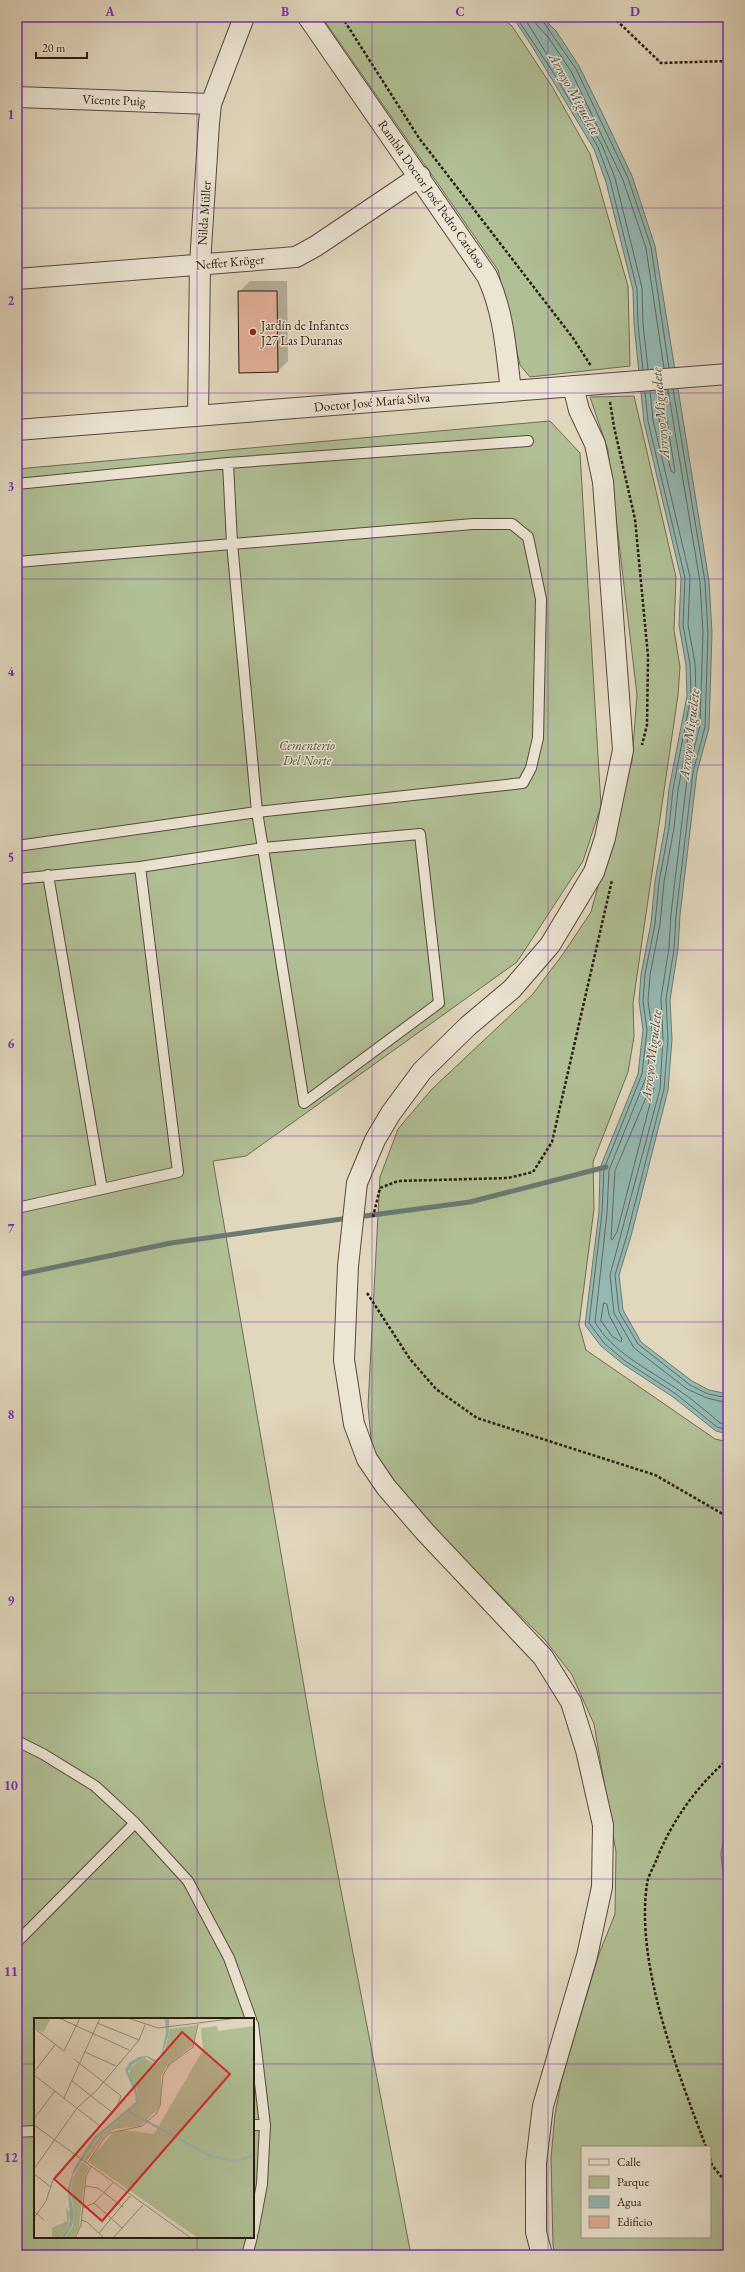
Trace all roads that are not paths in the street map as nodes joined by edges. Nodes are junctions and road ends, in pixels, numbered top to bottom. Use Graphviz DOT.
graph roads {
  1 [pos="244,17"];
  2 [pos="308,17"];
  3 [pos="17,97"];
  4 [pos="211,104"];
  5 [pos="420,176"];
  6 [pos="200,264"];
  7 [pos="17,279"];
  8 [pos="721,374"];
  9 [pos="573,386"];
  10 [pos="511,390"];
  11 [pos="198,416"];
  12 [pos="17,430"];
  13 [pos="528,441"];
  14 [pos="228,463"];
  15 [pos="17,484"];
  16 [pos="232,543"];
  17 [pos="17,562"];
  18 [pos="257,812"];
  19 [pos="17,846"];
  20 [pos="263,848"];
  21 [pos="140,867"];
  22 [pos="48,875"];
  23 [pos="17,879"];
  24 [pos="102,1188"];
  25 [pos="17,1208"];
  26 [pos="17,1741"];
  27 [pos="135,1824"];
  28 [pos="17,1942"];
  29 [pos="251,2018"];
  30 [pos="254,2032"];
  31 [pos="254,2125"];
  32 [pos="265,2125"];
  33 [pos="34,2131"];
  34 [pos="17,2132"];
  35 [pos="254,2227"];
  36 [pos="252,2238"];
  37 [pos="247,2255"];
  38 [pos="542,2255"];
  1 -- 4 [label="street, Nilda Müller"];
  2 -- 5 [label="street, Rambla Doctor José Pedro Cardoso"];
  3 -- 4 [label="street, Vicente Puig"];
  4 -- 6 [label="street, Nilda Müller"];
  5 -- 6 [label="street, Neffer Kröger"];
  5 -- 10 [label="street, Rambla Doctor José Pedro Cardoso"];
  6 -- 7 [label="street, Neffer Kröger"];
  6 -- 11 [label="street, Nilda Müller"];
  8 -- 9 [label="street, Doctor José María Silva"];
  9 -- 10 [label="street, Doctor José María Silva"];
  9 -- 38 [label="street"];
  10 -- 11 [label="street, Doctor José María Silva"];
  11 -- 12 [label="street, Doctor José María Silva"];
  13 -- 14 [label="lane"];
  14 -- 15 [label="lane"];
  14 -- 16 [label="lane"];
  16 -- 17 [label="lane"];
  16 -- 18 [label="lane"];
  16 -- 18 [label="lane"];
  18 -- 19 [label="lane"];
  18 -- 20 [label="lane"];
  20 -- 20 [label="lane"];
  20 -- 21 [label="lane"];
  21 -- 22 [label="lane"];
  21 -- 24 [label="lane"];
  22 -- 23 [label="lane"];
  22 -- 24 [label="lane"];
  24 -- 25 [label="lane"];
  26 -- 27 [label="lane"];
  27 -- 28 [label="lane"];
  27 -- 29 [label="lane"];
  30 -- 32 [label="lane"];
  31 -- 32 [label="lane"];
  32 -- 35 [label="lane"];
  33 -- 34 [label="lane"];
  36 -- 37 [label="lane"];
}
